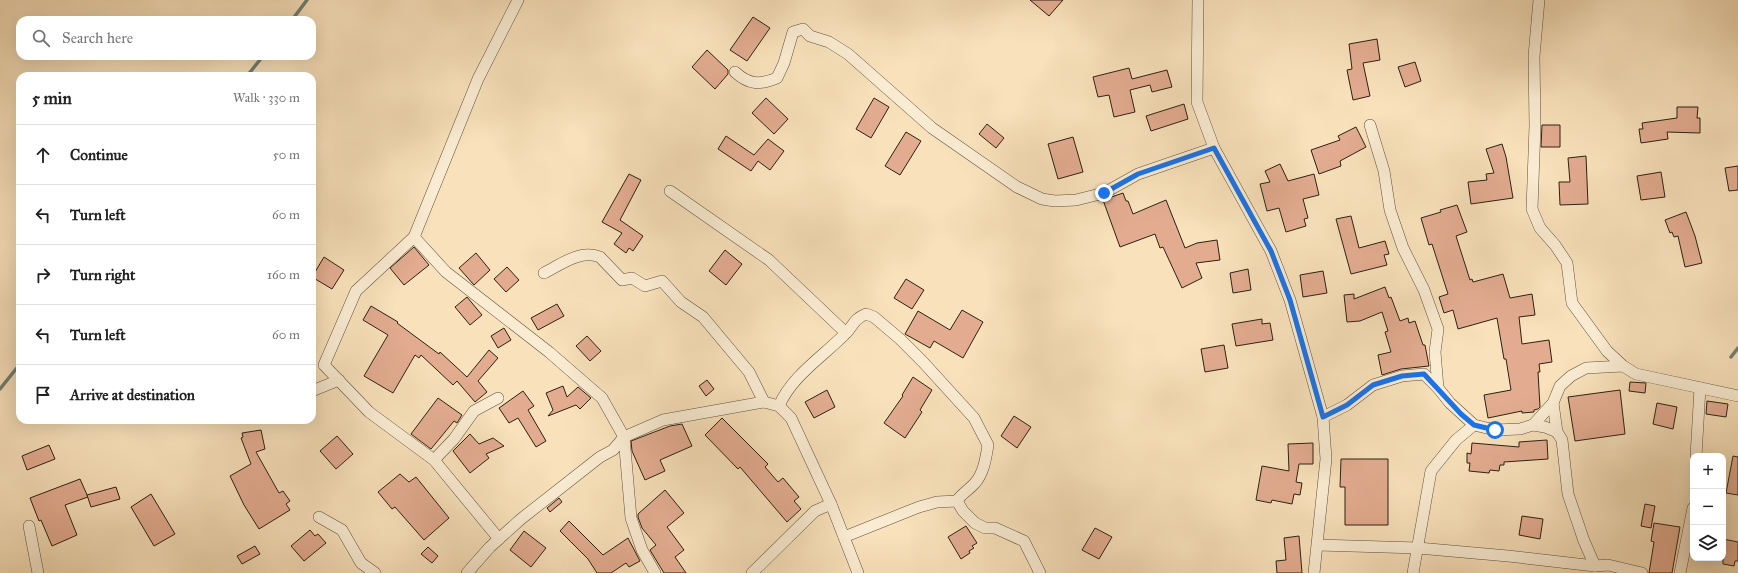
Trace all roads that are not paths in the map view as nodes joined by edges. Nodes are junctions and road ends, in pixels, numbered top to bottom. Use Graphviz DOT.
graph roads {
  1 [pos="518,0"];
  2 [pos="1198,0"];
  3 [pos="1539,0"];
  4 [pos="735,72"];
  5 [pos="1370,125"];
  6 [pos="1214,148"];
  7 [pos="670,191"];
  8 [pos="414,237"];
  9 [pos="544,273"];
  10 [pos="846,333"];
  11 [pos="1623,366"];
  12 [pos="339,380"];
  13 [pos="1438,388"];
  14 [pos="1700,388"];
  15 [pos="316,389"];
  16 [pos="1738,396"];
  17 [pos="498,398"];
  18 [pos="764,402"];
  19 [pos="1553,403"];
  20 [pos="779,406"];
  21 [pos="1323,417"];
  22 [pos="1474,425"];
  23 [pos="1533,425"];
  24 [pos="1557,432"];
  25 [pos="624,437"];
  26 [pos="1696,453"];
  27 [pos="434,460"];
  28 [pos="956,501"];
  29 [pos="831,504"];
  30 [pos="319,517"];
  31 [pos="1690,523"];
  32 [pos="29,526"];
  33 [pos="844,537"];
  34 [pos="499,539"];
  35 [pos="1318,546"];
  36 [pos="1418,548"];
  37 [pos="1595,566"];
  38 [pos="38,573"];
  39 [pos="375,573"];
  40 [pos="467,573"];
  41 [pos="655,573"];
  42 [pos="752,573"];
  43 [pos="858,573"];
  44 [pos="1040,573"];
  45 [pos="1314,573"];
  46 [pos="1413,573"];
  47 [pos="1642,573"];
  48 [pos="1680,573"];
  1 -- 8 [label="street"];
  2 -- 6 [label="street"];
  3 -- 11 [label="street"];
  4 -- 6 [label="street"];
  5 -- 13 [label="street"];
  6 -- 21 [label="street"];
  7 -- 10 [label="street"];
  8 -- 12 [label="street"];
  8 -- 25 [label="street"];
  9 -- 18 [label="street"];
  10 -- 20 [label="street"];
  10 -- 28 [label="street"];
  11 -- 14 [label="street"];
  11 -- 19 [label="street"];
  12 -- 15 [label="street"];
  12 -- 27 [label="street"];
  13 -- 21 [label="street"];
  13 -- 22 [label="street"];
  14 -- 16 [label="street"];
  14 -- 26 [label="street"];
  17 -- 27 [label="street"];
  18 -- 20 [label="street"];
  18 -- 25 [label="street"];
  19 -- 23 [label="street"];
  19 -- 24 [label="street"];
  20 -- 29 [label="street"];
  21 -- 35 [label="street"];
  22 -- 23 [label="street"];
  22 -- 36 [label="street"];
  23 -- 24 [label="street"];
  24 -- 37 [label="street"];
  25 -- 34 [label="street"];
  25 -- 41 [label="street"];
  27 -- 34 [label="street"];
  28 -- 33 [label="street"];
  28 -- 44 [label="street"];
  29 -- 33 [label="street"];
  29 -- 42 [label="street"];
  30 -- 39 [label="street"];
  31 -- 48 [label="street"];
  32 -- 38 [label="street"];
  33 -- 43 [label="street"];
  34 -- 40 [label="street"];
  35 -- 36 [label="street"];
  35 -- 45 [label="street"];
  36 -- 37 [label="street"];
  36 -- 46 [label="street"];
  37 -- 47 [label="street"];
}
